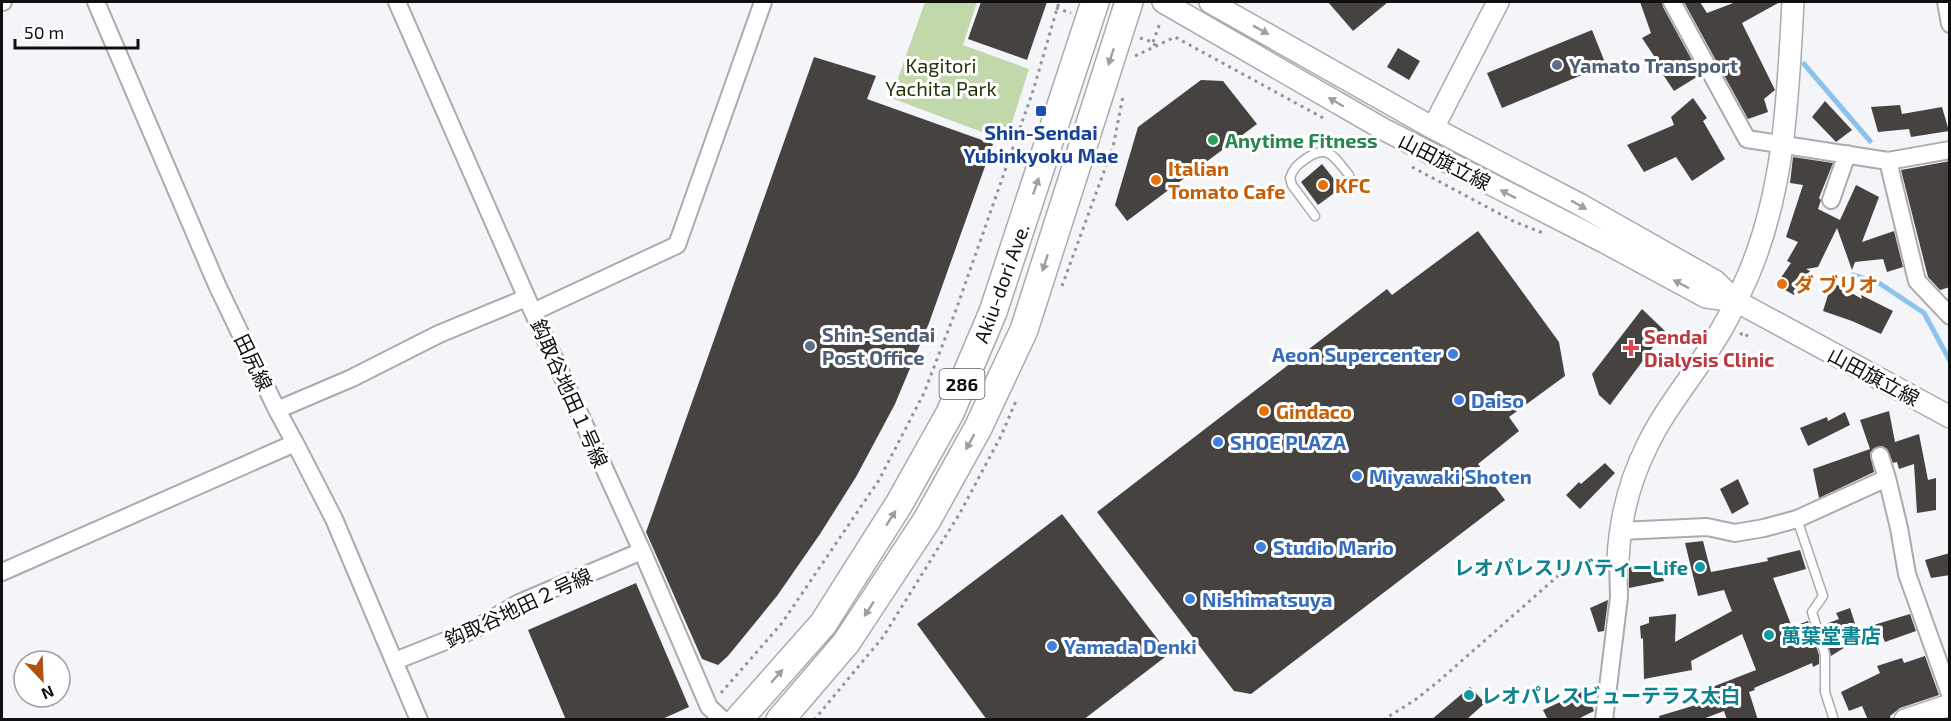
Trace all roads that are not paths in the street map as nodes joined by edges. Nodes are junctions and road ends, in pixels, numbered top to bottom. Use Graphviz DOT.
graph roads {
  1 [pos="96,2"];
  2 [pos="397,2"];
  3 [pos="763,2"];
  4 [pos="1129,2"];
  5 [pos="1162,2"];
  6 [pos="1210,2"];
  7 [pos="1498,2"];
  8 [pos="1672,2"];
  9 [pos="1793,2"];
  10 [pos="1946,2"];
  11 [pos="1085,8"];
  12 [pos="1950,24"];
  13 [pos="1433,128"];
  14 [pos="1783,144"];
  15 [pos="1950,150"];
  16 [pos="1847,154"];
  17 [pos="1888,160"];
  18 [pos="1349,175"];
  19 [pos="1831,200"];
  20 [pos="1315,216"];
  21 [pos="1736,301"];
  22 [pos="529,305"];
  23 [pos="1950,316"];
  24 [pos="277,410"];
  25 [pos="1950,417"];
  26 [pos="295,443"];
  27 [pos="1880,456"];
  28 [pos="1887,478"];
  29 [pos="1797,519"];
  30 [pos="1620,531"];
  31 [pos="642,551"];
  32 [pos="1618,559"];
  33 [pos="2,572"];
  34 [pos="395,661"];
  35 [pos="1950,694"];
  36 [pos="1950,705"];
  37 [pos="419,720"];
  38 [pos="723,720"];
  39 [pos="738,720"];
  40 [pos="780,720"];
  41 [pos="1604,720"];
  42 [pos="1834,720"];
  43 [pos="1905,720"];
  1 -- 24 [label="street, 田尻線"];
  2 -- 22 [label="street"];
  3 -- 22 [label="street, 鈎取谷地田１号線"];
  4 -- 40 [label="highway, Akiu-dori Ave. / 286, one-way"];
  21 -- 5 [label="street, 山田旗立線, one-way"];
  6 -- 13 [label="street, 山田旗立線, one-way"];
  7 -- 13 [label="street"];
  8 -- 14 [label="street"];
  9 -- 14 [label="street"];
  10 -- 12 [label="street"];
  39 -- 11 [label="highway, Akiu-dori Ave. / 286, one-way"];
  13 -- 21 [label="street, 山田旗立線, one-way"];
  14 -- 16 [label="street"];
  14 -- 21 [label="street"];
  15 -- 17 [label="street"];
  16 -- 17 [label="street"];
  16 -- 19 [label="street"];
  17 -- 23 [label="street"];
  18 -- 20 [label="lane"];
  21 -- 25 [label="street, 山田旗立線"];
  21 -- 30 [label="street"];
  22 -- 24 [label="street"];
  22 -- 31 [label="street, 鈎取谷地田１号線"];
  24 -- 26 [label="street, 田尻線"];
  26 -- 33 [label="street"];
  26 -- 34 [label="street, 田尻線"];
  27 -- 28 [label="street"];
  28 -- 29 [label="street"];
  28 -- 35 [label="street"];
  29 -- 30 [label="street"];
  29 -- 42 [label="lane"];
  30 -- 32 [label="street"];
  31 -- 34 [label="street, 鈎取谷地田２号線"];
  31 -- 38 [label="street, 鈎取谷地田１号線"];
  32 -- 41 [label="street"];
  34 -- 37 [label="street, 田尻線"];
  36 -- 43 [label="street"];
}
